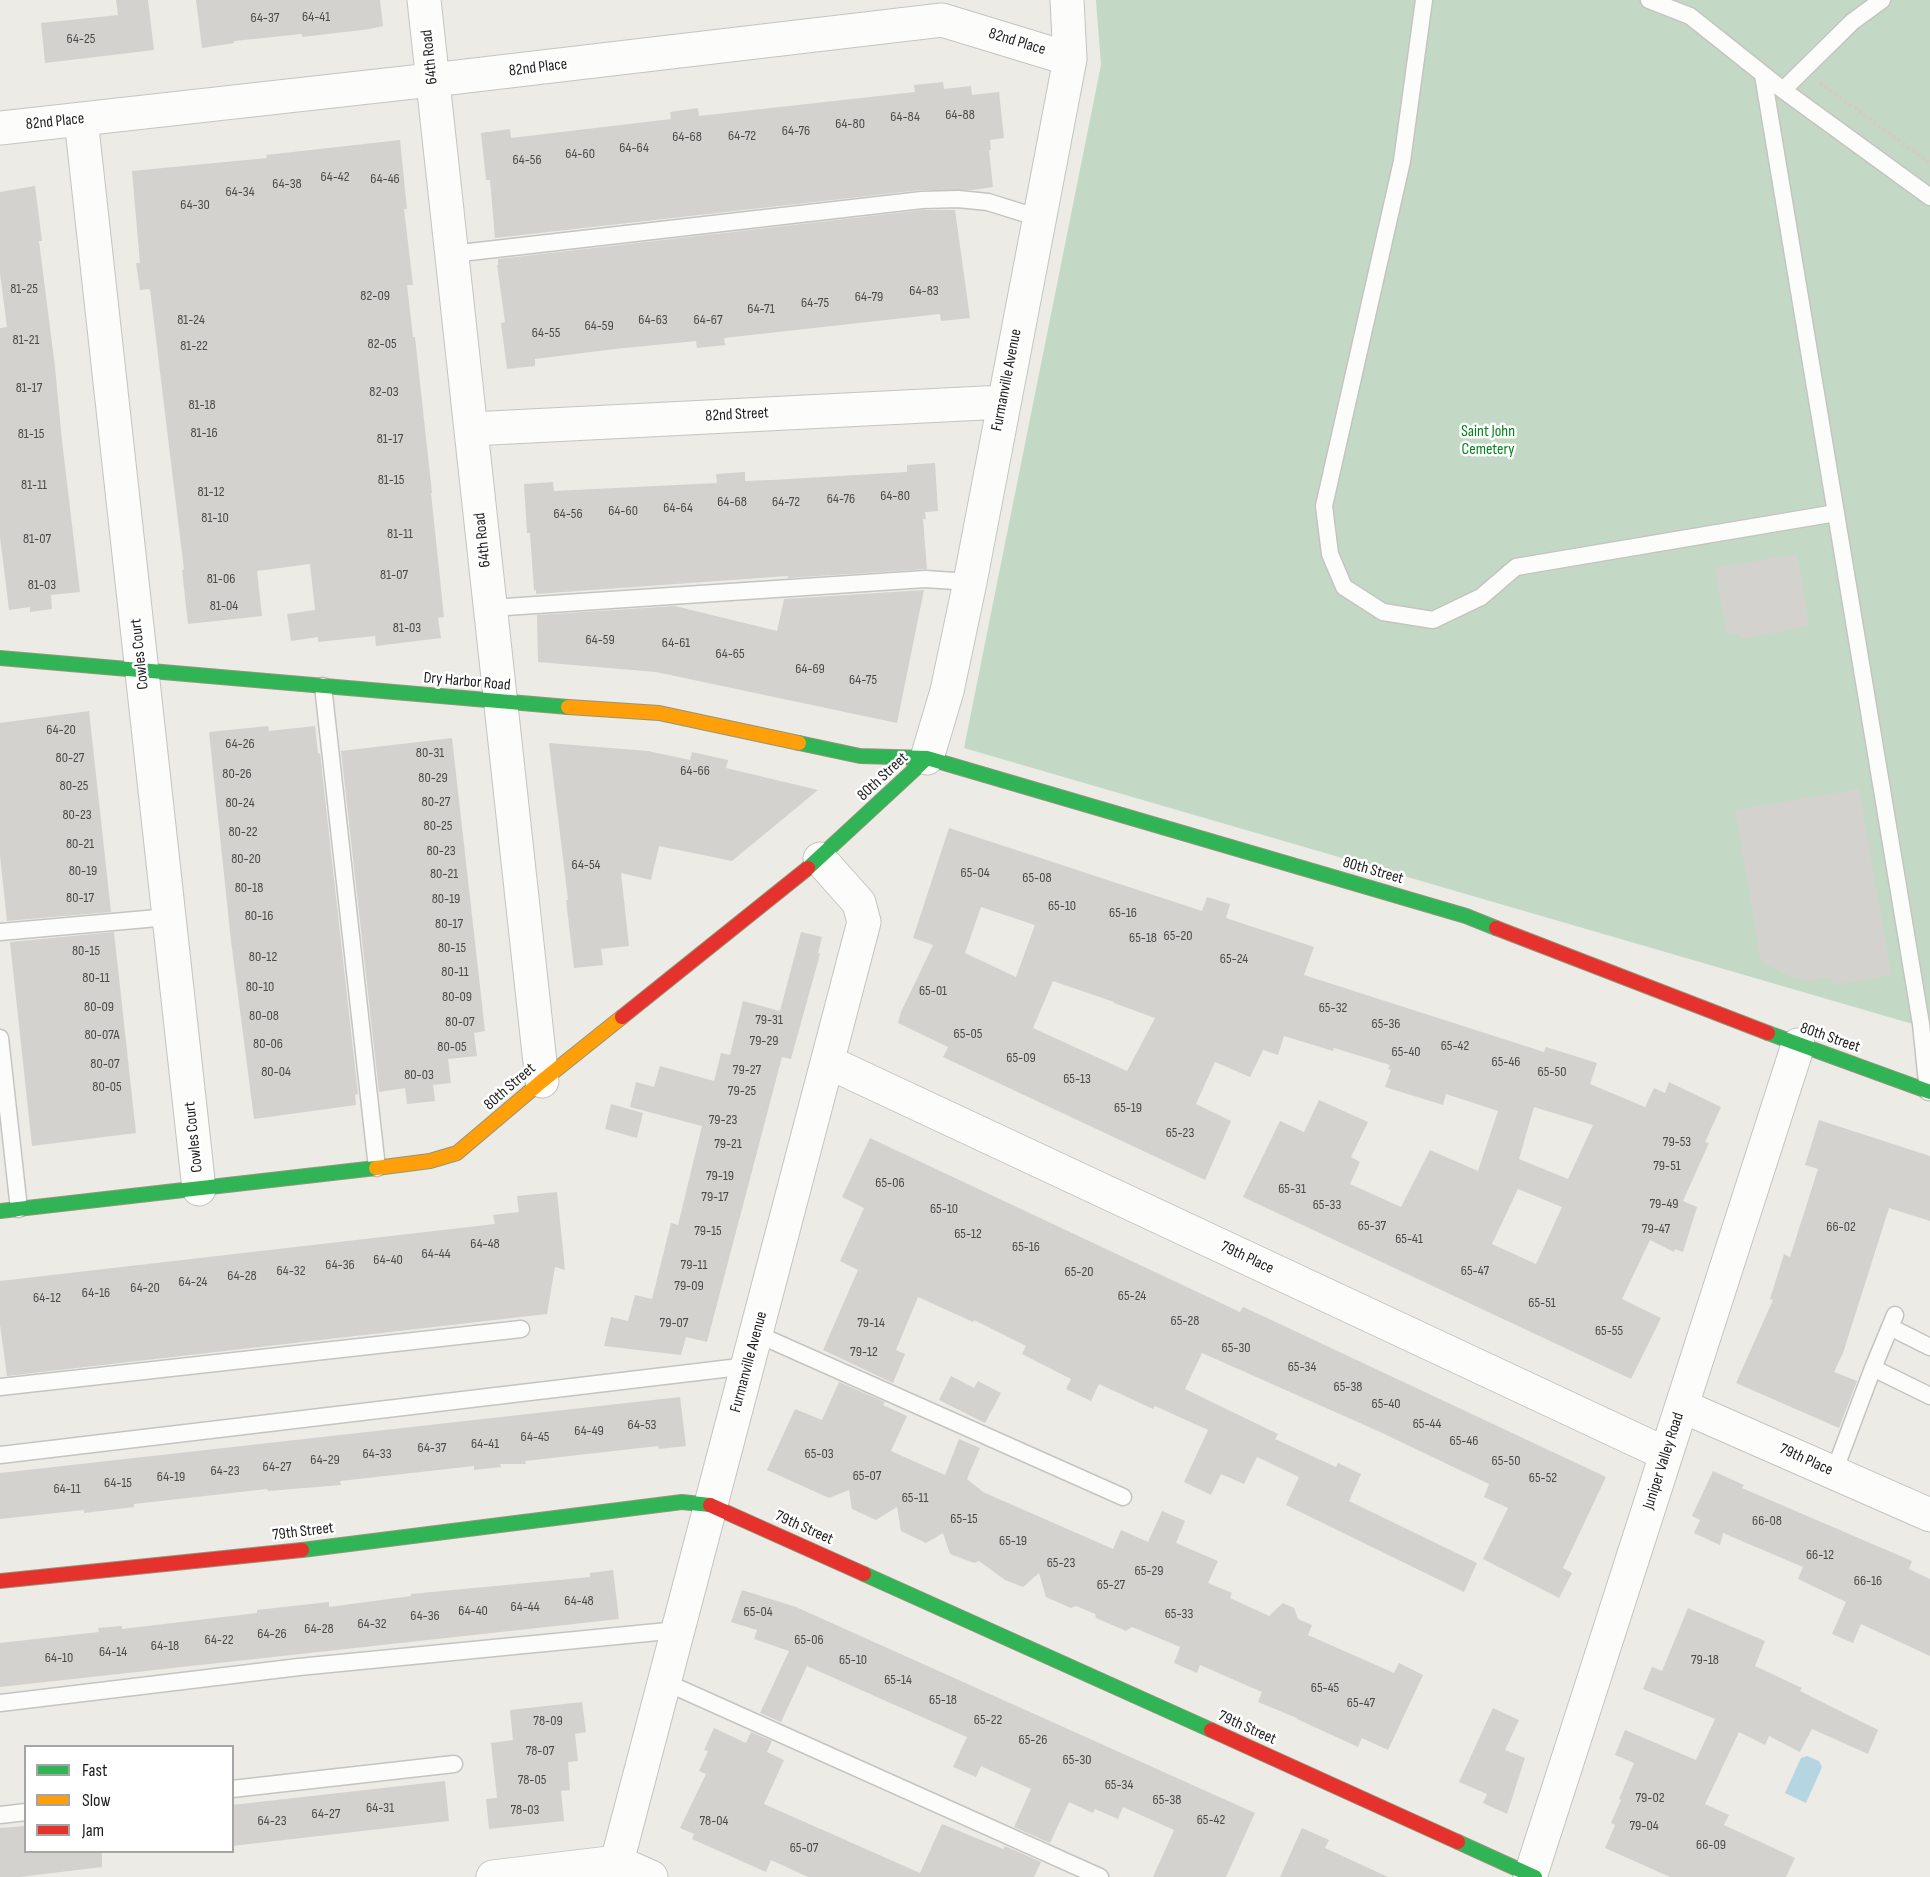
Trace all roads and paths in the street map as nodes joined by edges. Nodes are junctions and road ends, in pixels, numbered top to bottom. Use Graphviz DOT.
graph roads {
  1 [pos="424,0"];
  2 [pos="1067,0"];
  3 [pos="1424,0"];
  4 [pos="1649,0"];
  5 [pos="1882,0"];
  6 [pos="1070,59"];
  7 [pos="1803,70"];
  8 [pos="1763,75"];
  9 [pos="432,80"];
  10 [pos="1783,90"];
  11 [pos="81,119"];
  12 [pos="0,128"];
  13 [pos="1930,163"];
  14 [pos="1930,197"];
  15 [pos="1039,218"];
  16 [pos="452,254"];
  17 [pos="1003,402"];
  18 [pos="471,429"];
  19 [pos="1836,513"];
  20 [pos="970,582"];
  21 [pos="490,608"];
  22 [pos="0,658"];
  23 [pos="141,670"];
  24 [pos="323,686"];
  25 [pos="501,701"];
  26 [pos="927,758"];
  27 [pos="820,859"];
  28 [pos="169,917"];
  29 [pos="0,932"];
  30 [pos="0,1038"];
  31 [pos="1798,1045"];
  32 [pos="828,1062"];
  33 [pos="542,1081"];
  34 [pos="1929,1092"];
  35 [pos="377,1168"];
  36 [pos="199,1189"];
  37 [pos="19,1209"];
  38 [pos="0,1211"];
  39 [pos="521,1329"];
  40 [pos="757,1334"];
  41 [pos="1930,1347"];
  42 [pos="748,1366"];
  43 [pos="1873,1368"];
  44 [pos="0,1388"];
  45 [pos="1930,1396"];
  46 [pos="1682,1406"];
  47 [pos="1666,1454"];
  48 [pos="0,1455"];
  49 [pos="1834,1472"];
  50 [pos="1123,1497"];
  51 [pos="712,1505"];
  52 [pos="1930,1515"];
  53 [pos="0,1581"];
  54 [pos="678,1630"];
  55 [pos="665,1682"];
  56 [pos="0,1702"];
  57 [pos="454,1764"];
  58 [pos="234,1789"];
  59 [pos="24,1812"];
  60 [pos="0,1815"];
  61 [pos="615,1870"];
  62 [pos="1532,1876"];
  63 [pos="493,1877"];
  64 [pos="651,1877"];
  65 [pos="1100,1877"];
  1 -- 9 [label="street, 64th Road"];
  2 -- 6 [label="street, Furmanville Avenue"];
  3 -- 19 [label="lane"];
  4 -- 8 [label="lane"];
  5 -- 7 [label="lane"];
  6 -- 9 [label="street, 82nd Place"];
  6 -- 15 [label="street, Furmanville Avenue"];
  7 -- 10 [label="lane"];
  7 -- 13 [label="path"];
  8 -- 10 [label="lane"];
  8 -- 19 [label="lane"];
  9 -- 11 [label="street, 82nd Place"];
  9 -- 16 [label="street, 64th Road"];
  10 -- 14 [label="lane"];
  11 -- 12 [label="street, 82nd Place"];
  11 -- 23 [label="street, Cowles Court"];
  15 -- 16 [label="lane"];
  15 -- 17 [label="street, Furmanville Avenue"];
  16 -- 18 [label="street, 64th Road"];
  17 -- 18 [label="street, 82nd Street"];
  17 -- 20 [label="street, Furmanville Avenue"];
  18 -- 21 [label="street, 64th Road"];
  19 -- 34 [label="lane"];
  20 -- 21 [label="lane"];
  20 -- 26 [label="street, Furmanville Avenue"];
  21 -- 25 [label="street, 64th Road"];
  22 -- 23 [label="street, Dry Harbor Road"];
  23 -- 24 [label="street, Dry Harbor Road"];
  23 -- 28 [label="street, Cowles Court"];
  24 -- 25 [label="street, Dry Harbor Road"];
  24 -- 35 [label="lane"];
  25 -- 26 [label="street, Dry Harbor Road"];
  25 -- 33 [label="street, 64th Road"];
  26 -- 27 [label="street, 80th Street"];
  26 -- 31 [label="street, 80th Street"];
  27 -- 32 [label="street, Furmanville Avenue"];
  27 -- 33 [label="street, 80th Street"];
  28 -- 29 [label="lane"];
  28 -- 36 [label="street, Cowles Court"];
  30 -- 37 [label="lane"];
  31 -- 34 [label="street, 80th Street"];
  31 -- 46 [label="street, Juniper Valley Road"];
  32 -- 40 [label="street, Furmanville Avenue"];
  32 -- 47 [label="street, 79th Place"];
  33 -- 35 [label="street, 80th Street"];
  35 -- 36 [label="street, 80th Street"];
  36 -- 37 [label="street, 80th Street"];
  37 -- 38 [label="street, 80th Street"];
  39 -- 44 [label="lane"];
  40 -- 42 [label="street, Furmanville Avenue"];
  40 -- 50 [label="lane"];
  41 -- 43 [label="lane"];
  42 -- 48 [label="lane"];
  42 -- 51 [label="street, Furmanville Avenue"];
  43 -- 45 [label="lane"];
  43 -- 49 [label="lane"];
  46 -- 47 [label="street, Juniper Valley Road"];
  46 -- 49 [label="street, 79th Place"];
  47 -- 62 [label="street, Juniper Valley Road"];
  49 -- 52 [label="street, 79th Place"];
  51 -- 53 [label="street, 79th Street"];
  51 -- 54 [label="street, Furmanville Avenue"];
  51 -- 62 [label="street, 79th Street"];
  54 -- 55 [label="street, Furmanville Avenue"];
  54 -- 56 [label="lane"];
  55 -- 61 [label="street, Furmanville Avenue"];
  55 -- 65 [label="lane"];
  57 -- 58 [label="lane"];
  59 -- 60 [label="lane"];
  61 -- 63 [label="street"];
  61 -- 64 [label="street"];
}
